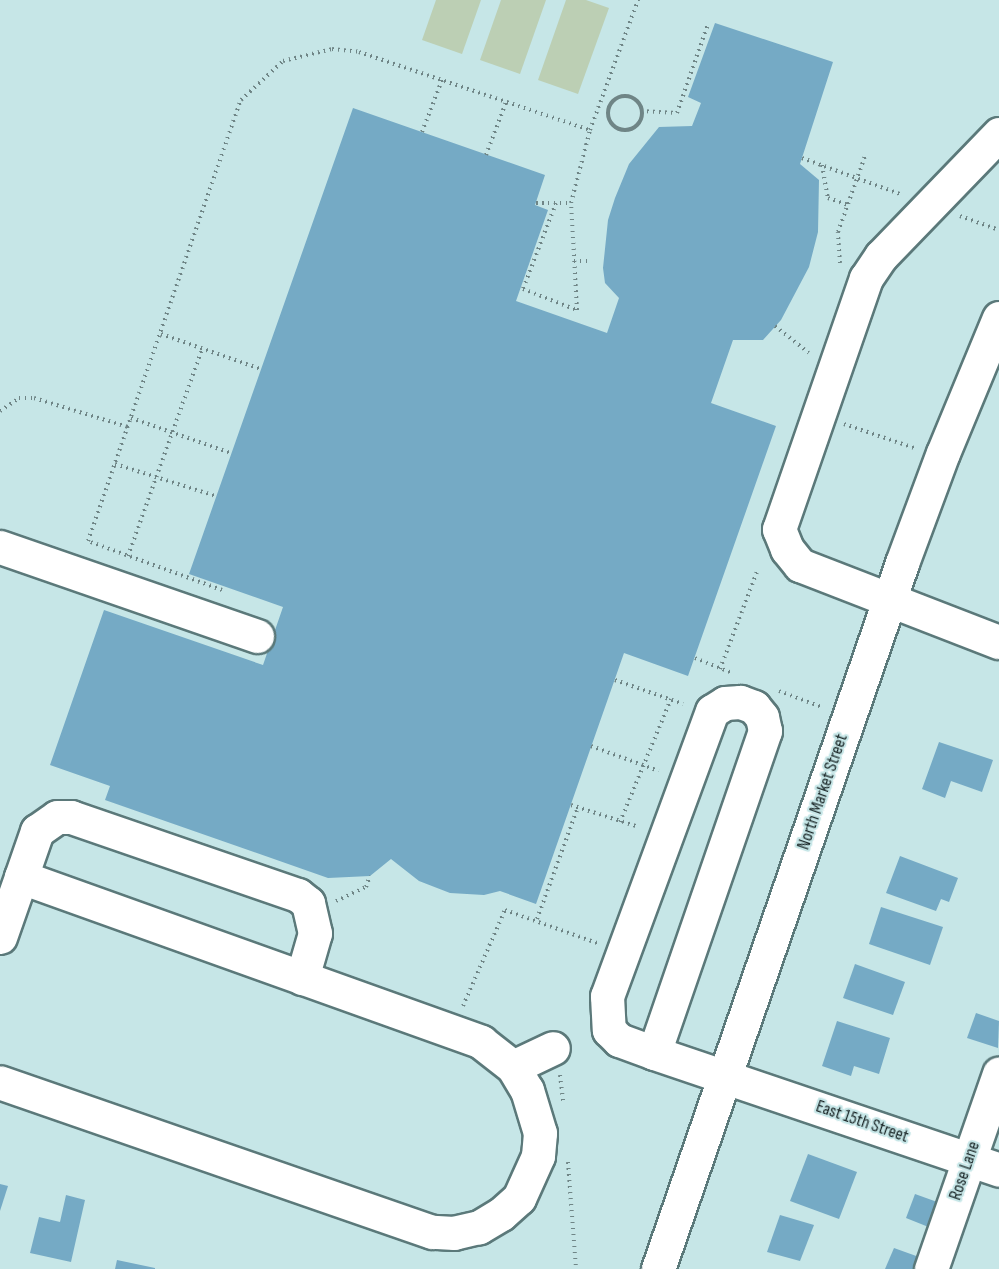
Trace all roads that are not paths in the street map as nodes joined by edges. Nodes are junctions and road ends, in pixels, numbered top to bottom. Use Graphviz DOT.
graph roads {
  1 [pos="999,134"];
  2 [pos="999,318"];
  3 [pos="0,547"];
  4 [pos="890,601"];
  5 [pos="257,636"];
  6 [pos="999,642"];
  7 [pos="21,877"];
  8 [pos="0,937"];
  9 [pos="302,978"];
  10 [pos="553,1048"];
  11 [pos="654,1053"];
  12 [pos="513,1067"];
  13 [pos="999,1074"];
  14 [pos="725,1076"];
  15 [pos="0,1082"];
  16 [pos="984,1164"];
  17 [pos="658,1269"];
  18 [pos="931,1269"];
  1 -- 4 [label="main road"];
  2 -- 4 [label="main road, North Market Street"];
  3 -- 5 [label="main road"];
  4 -- 6 [label="main road"];
  4 -- 14 [label="main road, North Market Street"];
  7 -- 8 [label="main road"];
  7 -- 9 [label="main road"];
  7 -- 9 [label="main road"];
  9 -- 12 [label="main road"];
  10 -- 12 [label="main road"];
  11 -- 11 [label="main road, East 15th Street"];
  11 -- 14 [label="main road, East 15th Street"];
  12 -- 15 [label="main road"];
  13 -- 16 [label="main road, Rose Lane"];
  14 -- 16 [label="main road, East 15th Street"];
  14 -- 17 [label="main road, North Market Street"];
  16 -- 18 [label="main road, Rose Lane"];
}
